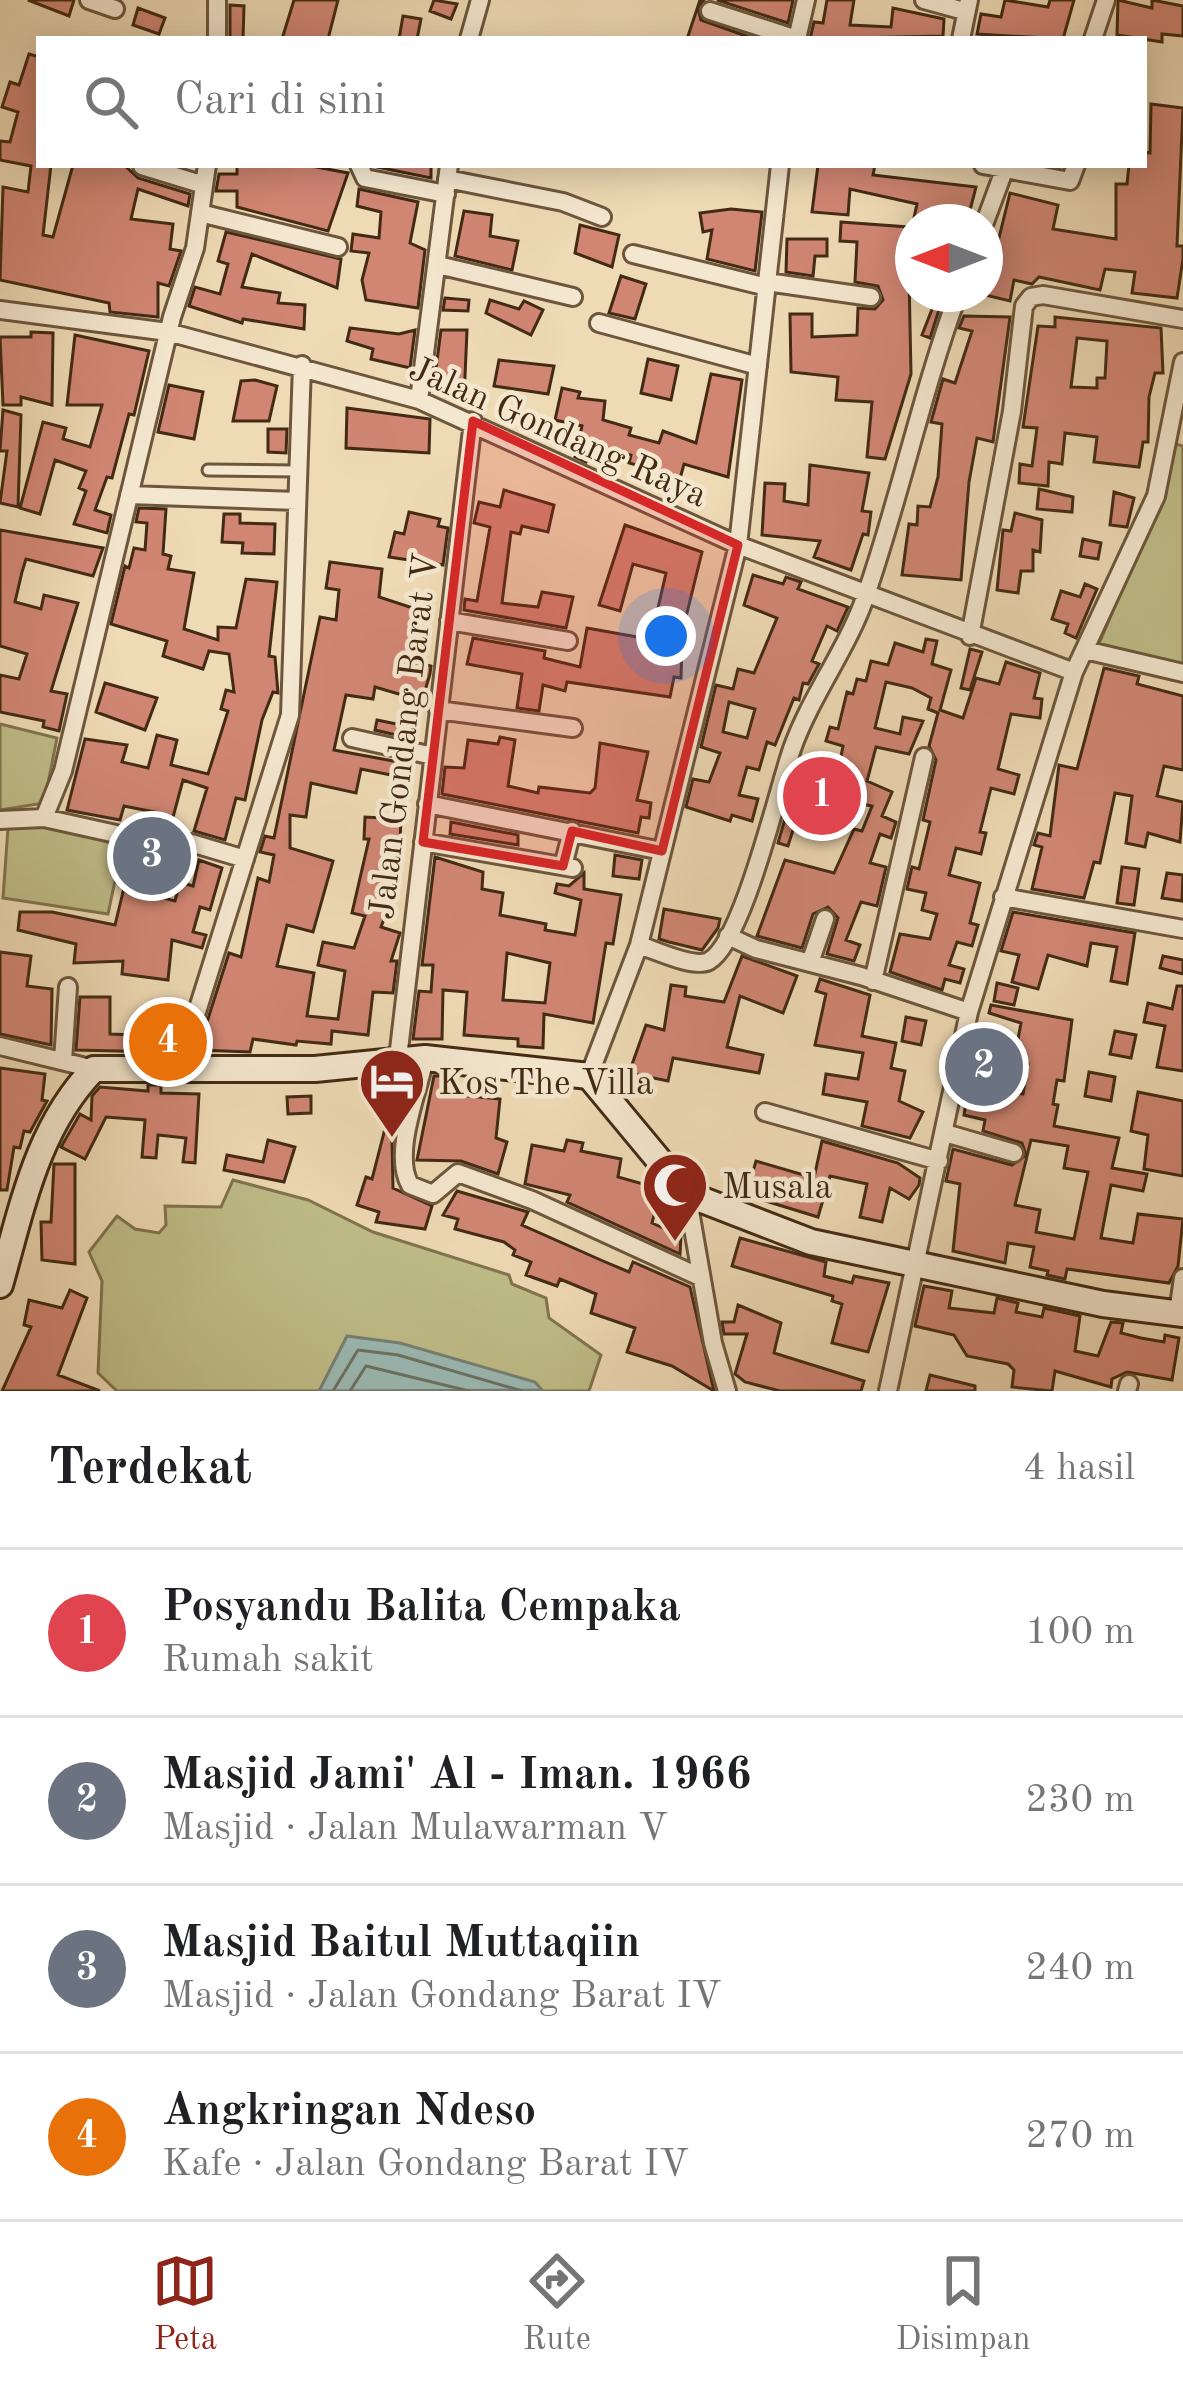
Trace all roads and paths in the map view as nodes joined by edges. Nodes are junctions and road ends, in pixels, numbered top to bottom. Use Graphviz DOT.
graph roads {
  1 [pos="89,0"];
  2 [pos="218,0"];
  3 [pos="480,0"];
  4 [pos="806,0"];
  5 [pos="924,0"];
  6 [pos="1106,0"];
  7 [pos="967,5"];
  8 [pos="115,9"];
  9 [pos="710,10"];
  10 [pos="217,36"];
  11 [pos="470,36"];
  12 [pos="788,36"];
  13 [pos="798,36"];
  14 [pos="962,36"];
  15 [pos="1094,36"];
  16 [pos="149,168"];
  17 [pos="207,168"];
  18 [pos="360,168"];
  19 [pos="780,168"];
  20 [pos="1005,168"];
  21 [pos="1075,168"];
  22 [pos="447,179"];
  23 [pos="204,185"];
  24 [pos="992,204"];
  25 [pos="200,213"];
  26 [pos="602,218"];
  27 [pos="338,248"];
  28 [pos="633,254"];
  29 [pos="438,265"];
  30 [pos="767,284"];
  31 [pos="573,297"];
  32 [pos="871,297"];
  33 [pos="0,310"];
  34 [pos="951,312"];
  35 [pos="1183,319"];
  36 [pos="599,323"];
  37 [pos="169,332"];
  38 [pos="1183,362"];
  39 [pos="302,365"];
  40 [pos="758,366"];
  41 [pos="419,400"];
  42 [pos="473,421"];
  43 [pos="208,470"];
  44 [pos="298,471"];
  45 [pos="129,495"];
  46 [pos="297,501"];
  47 [pos="738,545"];
  48 [pos="867,593"];
  49 [pos="448,621"];
  50 [pos="970,636"];
  51 [pos="568,641"];
  52 [pos="1084,650"];
  53 [pos="1074,672"];
  54 [pos="1183,673"];
  55 [pos="438,710"];
  56 [pos="573,728"];
  57 [pos="352,738"];
  58 [pos="433,756"];
  59 [pos="924,758"];
  60 [pos="783,778"];
  61 [pos="853,795"];
  62 [pos="427,804"];
  63 [pos="44,818"];
  64 [pos="0,820"];
  65 [pos="572,831"];
  66 [pos="116,834"];
  67 [pos="423,842"];
  68 [pos="191,843"];
  69 [pos="662,850"];
  70 [pos="245,859"];
  71 [pos="1003,897"];
  72 [pos="825,919"];
  73 [pos="1183,929"];
  74 [pos="728,936"];
  75 [pos="639,945"];
  76 [pos="810,962"];
  77 [pos="873,981"];
  78 [pos="68,987"];
  79 [pos="969,1012"];
  80 [pos="0,1046"];
  81 [pos="398,1058"];
  82 [pos="425,1058"];
  83 [pos="63,1061"];
  84 [pos="94,1069"];
  85 [pos="179,1069"];
  86 [pos="589,1076"];
  87 [pos="765,1112"];
  88 [pos="945,1133"];
  89 [pos="1014,1153"];
  90 [pos="939,1161"];
  91 [pos="687,1194"];
  92 [pos="913,1264"];
  93 [pos="700,1277"];
  94 [pos="1183,1278"];
  95 [pos="0,1285"];
  96 [pos="1180,1313"];
  97 [pos="727,1391"];
  98 [pos="888,1391"];
  1 -- 8 [label="street"];
  2 -- 10 [label="street"];
  3 -- 11 [label="street"];
  4 -- 13 [label="street"];
  5 -- 7 [label="street"];
  6 -- 15 [label="street"];
  7 -- 14 [label="street"];
  9 -- 12 [label="street"];
  16 -- 23 [label="street"];
  17 -- 23 [label="street"];
  18 -- 22 [label="street"];
  19 -- 30 [label="street"];
  20 -- 21 [label="street"];
  20 -- 24 [label="street"];
  22 -- 26 [label="street"];
  22 -- 29 [label="street"];
  23 -- 25 [label="street"];
  25 -- 27 [label="street"];
  25 -- 37 [label="street"];
  28 -- 30 [label="street"];
  29 -- 31 [label="street"];
  29 -- 41 [label="street"];
  30 -- 32 [label="street"];
  30 -- 40 [label="street"];
  33 -- 37 [label="street, Jalan Gondang Raya"];
  34 -- 48 [label="street"];
  35 -- 50 [label="street"];
  36 -- 40 [label="street"];
  37 -- 39 [label="street, Jalan Gondang Raya"];
  37 -- 45 [label="street"];
  38 -- 52 [label="street"];
  39 -- 41 [label="street, Jalan Gondang Raya"];
  39 -- 44 [label="street"];
  40 -- 47 [label="street"];
  41 -- 42 [label="street, Jalan Gondang Raya"];
  42 -- 47 [label="street, Jalan Gondang Raya"];
  42 -- 49 [label="street, Jalan Gondang Barat V"];
  43 -- 44 [label="lane"];
  44 -- 46 [label="street"];
  45 -- 46 [label="street"];
  45 -- 63 [label="street"];
  46 -- 70 [label="street"];
  47 -- 48 [label="street, Jalan Gondang Raya"];
  47 -- 69 [label="street"];
  48 -- 50 [label="street, Jalan Gondang Raya"];
  48 -- 60 [label="street"];
  49 -- 51 [label="street"];
  49 -- 55 [label="street, Jalan Gondang Barat V"];
  50 -- 53 [label="street, Jalan Gondang Raya"];
  52 -- 53 [label="street"];
  52 -- 54 [label="street"];
  53 -- 71 [label="street"];
  55 -- 56 [label="street"];
  55 -- 58 [label="street, Jalan Gondang Barat V"];
  57 -- 58 [label="street"];
  58 -- 62 [label="street, Jalan Gondang Barat V"];
  59 -- 77 [label="street"];
  60 -- 61 [label="street"];
  60 -- 74 [label="street"];
  62 -- 65 [label="street"];
  62 -- 67 [label="street, Jalan Gondang Barat V"];
  63 -- 64 [label="street"];
  63 -- 66 [label="street"];
  65 -- 67 [label="street"];
  65 -- 69 [label="street"];
  67 -- 81 [label="street, Jalan Gondang Barat V"];
  68 -- 70 [label="street"];
  69 -- 75 [label="street"];
  70 -- 85 [label="street"];
  71 -- 73 [label="street"];
  71 -- 79 [label="street"];
  72 -- 76 [label="street"];
  74 -- 75 [label="street"];
  74 -- 76 [label="street"];
  75 -- 86 [label="street"];
  76 -- 77 [label="street"];
  77 -- 79 [label="street"];
  78 -- 83 [label="street"];
  79 -- 88 [label="street"];
  80 -- 83 [label="street"];
  81 -- 82 [label="main road"];
  81 -- 85 [label="main road"];
  82 -- 86 [label="main road"];
  82 -- 93 [label="street"];
  83 -- 84 [label="street"];
  84 -- 85 [label="main road"];
  84 -- 95 [label="main road"];
  86 -- 91 [label="main road"];
  87 -- 90 [label="street"];
  88 -- 89 [label="street"];
  88 -- 90 [label="street"];
  90 -- 92 [label="street"];
  91 -- 92 [label="main road"];
  91 -- 93 [label="street"];
  92 -- 96 [label="main road"];
  92 -- 98 [label="street"];
  93 -- 97 [label="street"];
  94 -- 96 [label="street"];
}
